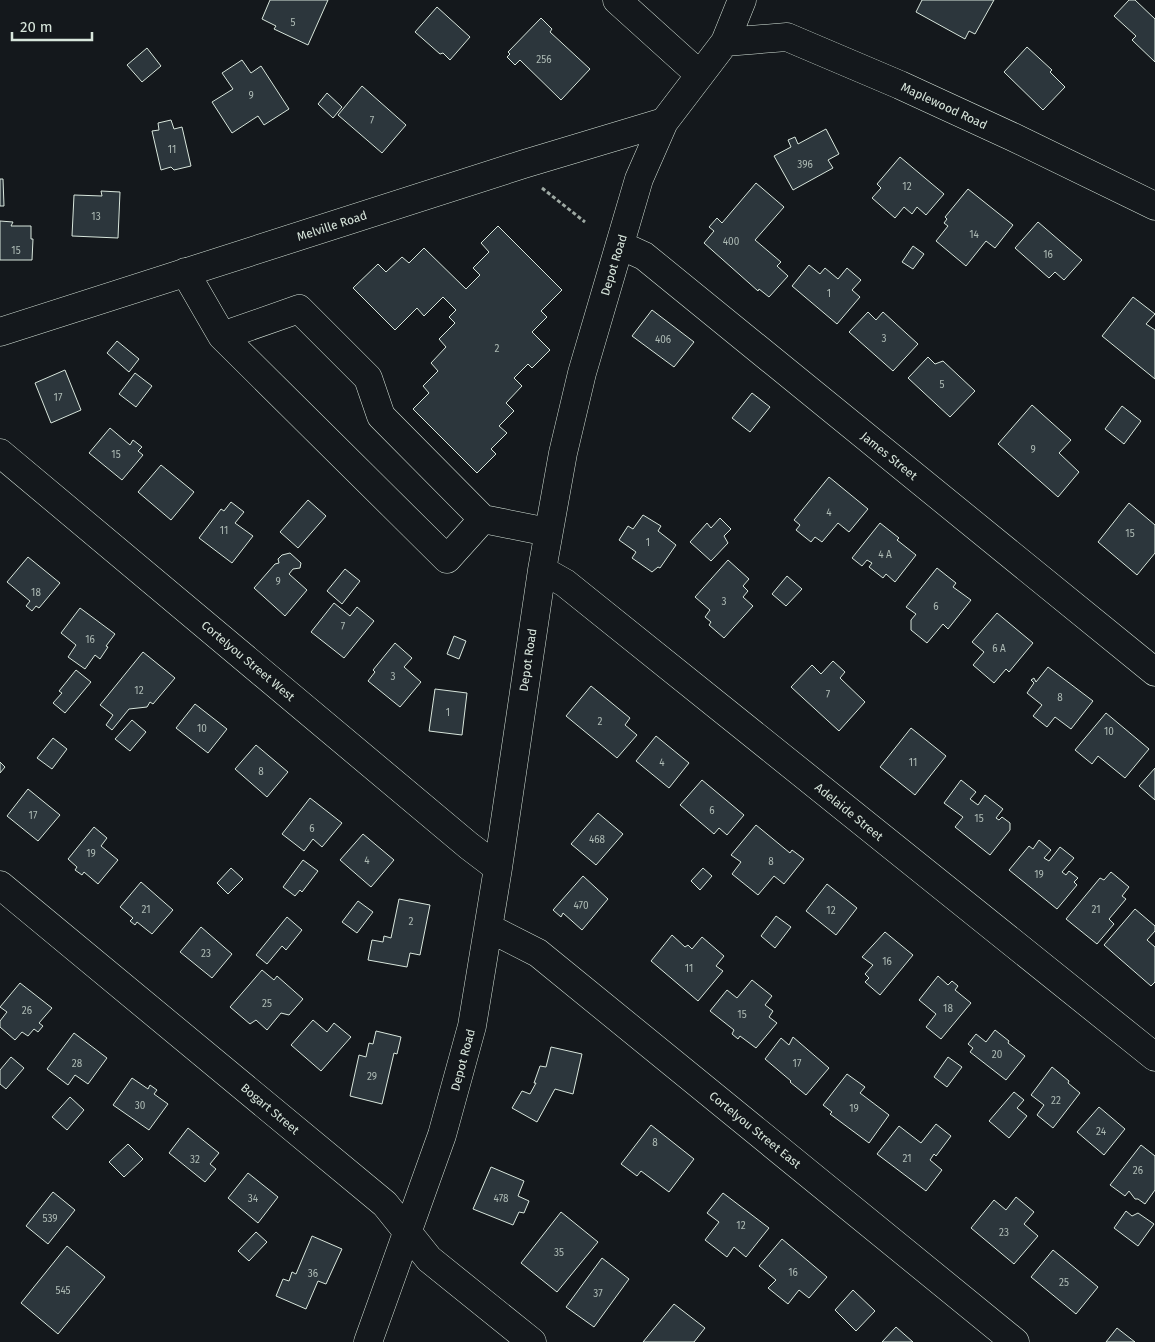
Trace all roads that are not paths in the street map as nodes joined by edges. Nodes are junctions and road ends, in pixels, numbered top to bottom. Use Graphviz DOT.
graph roads {
  1 [pos="617,0"];
  2 [pos="742,0"];
  3 [pos="725,42"];
  4 [pos="700,75"];
  5 [pos="664,122"];
  6 [pos="1155,206"];
  7 [pos="620,245"];
  8 [pos="185,272"];
  9 [pos="0,332"];
  10 [pos="222,336"];
  11 [pos="0,453"];
  12 [pos="484,518"];
  13 [pos="548,532"];
  14 [pos="542,570"];
  15 [pos="1155,672"];
  16 [pos="498,868"];
  17 [pos="0,885"];
  18 [pos="488,928"];
  19 [pos="1155,1057"];
  20 [pos="408,1233"];
  21 [pos="368,1342"];
  22 [pos="532,1342"];
  23 [pos="1016,1342"];
  1 -- 4 [label="street"];
  2 -- 3 [label="street, Depot Road"];
  3 -- 4 [label="street, Depot Road"];
  3 -- 6 [label="street, Maplewood Road"];
  4 -- 5 [label="street, Depot Road"];
  5 -- 7 [label="street, Depot Road"];
  5 -- 8 [label="street, Melville Road"];
  7 -- 13 [label="street, Depot Road"];
  7 -- 15 [label="street, James Street"];
  8 -- 9 [label="street, Melville Road"];
  8 -- 10 [label="street"];
  10 -- 12 [label="street"];
  10 -- 12 [label="street"];
  11 -- 16 [label="street, Cortelyou Street West"];
  12 -- 13 [label="street"];
  13 -- 14 [label="street, Depot Road"];
  14 -- 16 [label="street, Depot Road"];
  14 -- 19 [label="street, Adelaide Street"];
  16 -- 18 [label="street, Depot Road"];
  17 -- 20 [label="street, Bogart Street"];
  18 -- 20 [label="street, Depot Road"];
  18 -- 23 [label="street, Cortelyou Street East"];
  20 -- 21 [label="street, Depot Road"];
  20 -- 22 [label="street, Bogart Street"];
}
